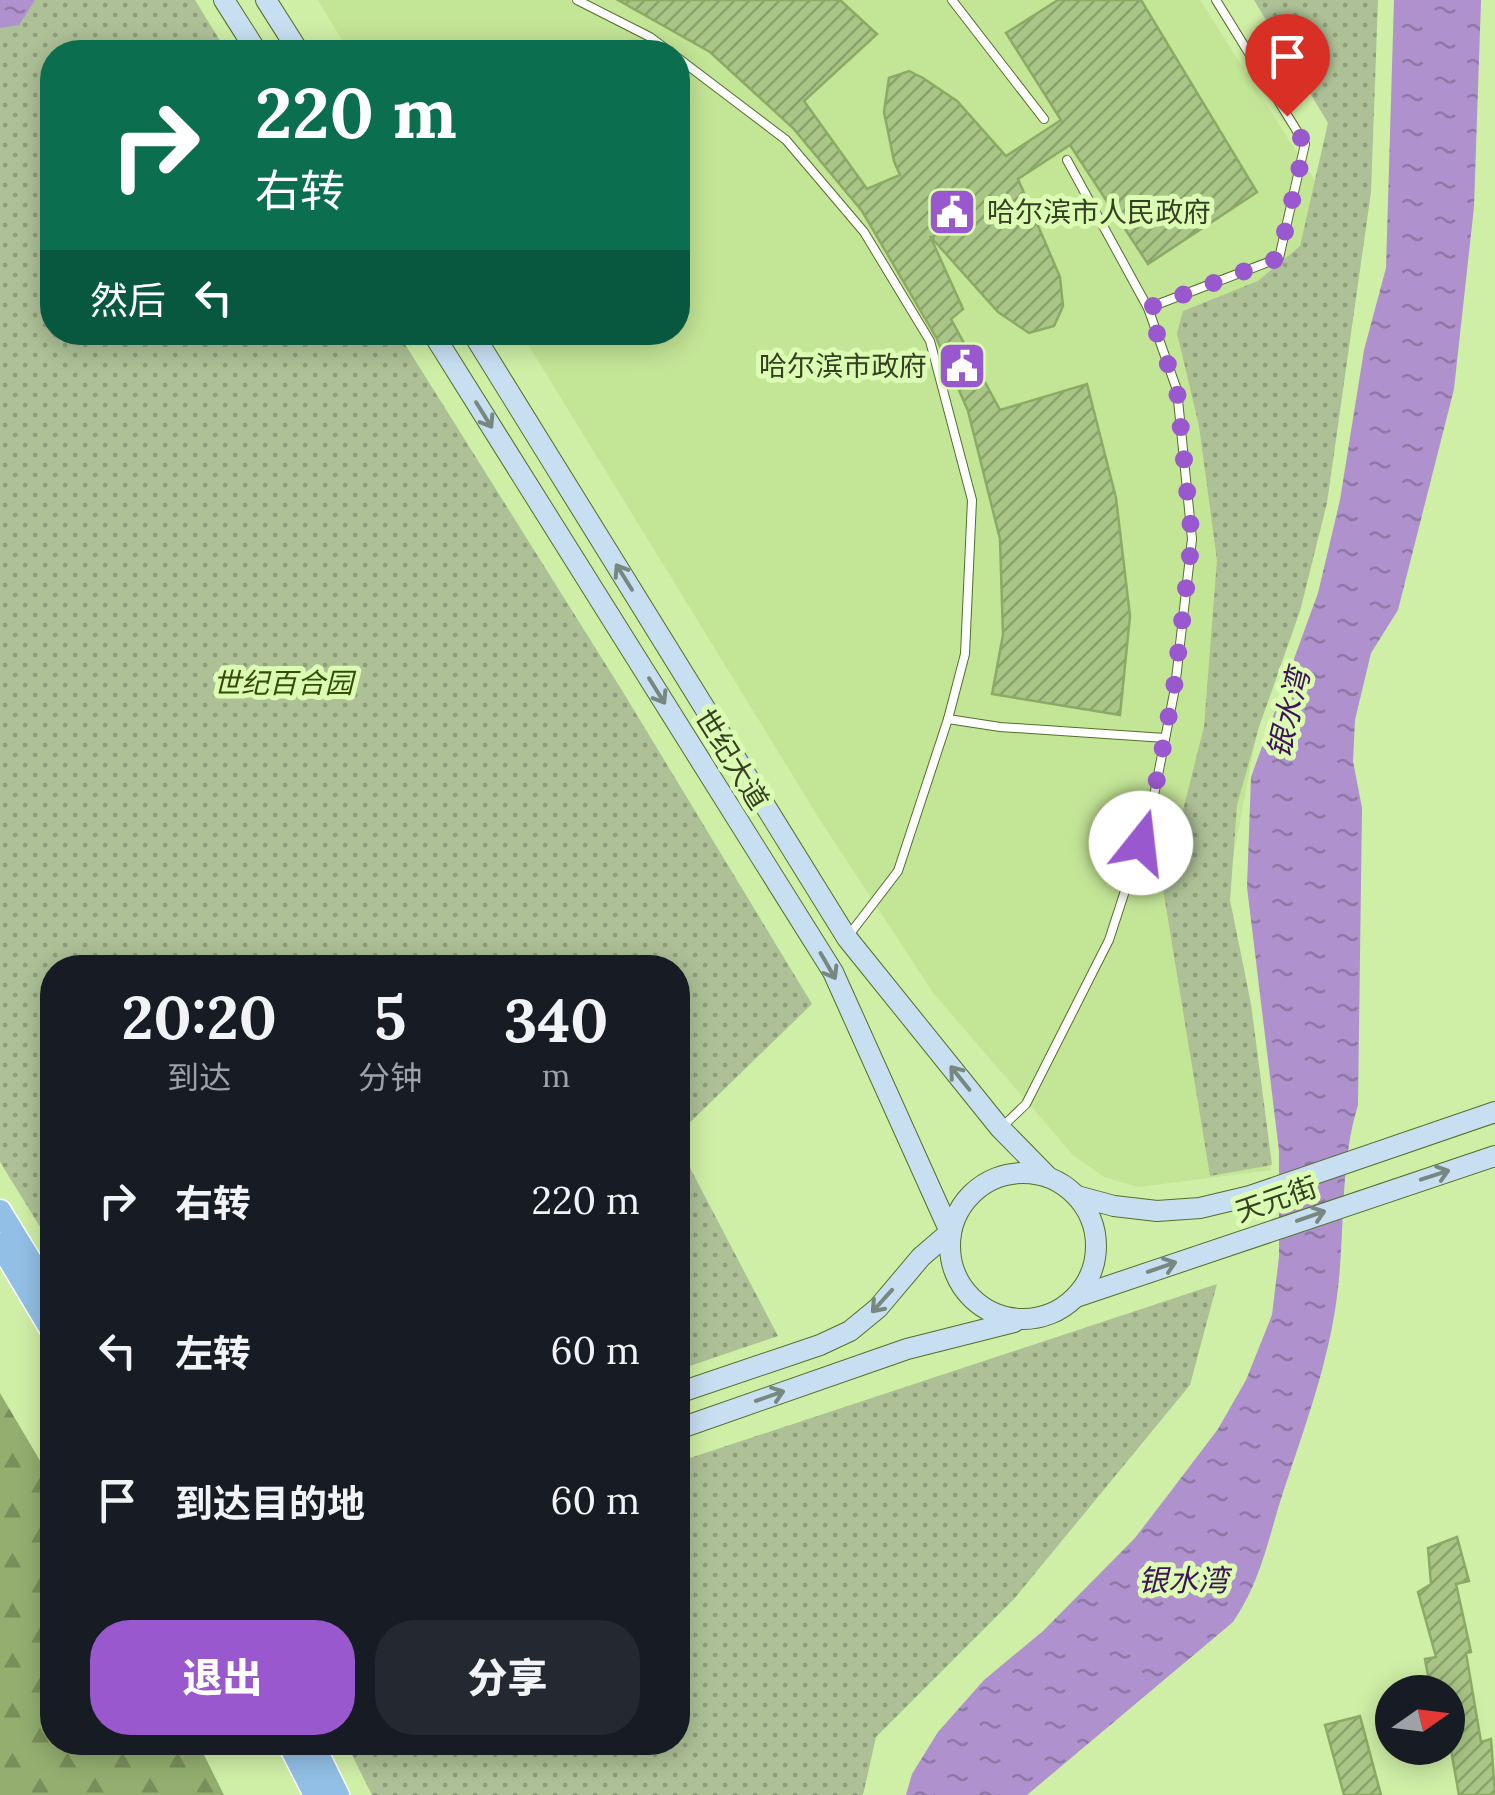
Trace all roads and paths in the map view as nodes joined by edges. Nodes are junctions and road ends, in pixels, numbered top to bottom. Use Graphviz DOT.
graph roads {
  1 [pos="224,0"];
  2 [pos="266,0"];
  3 [pos="578,0"];
  4 [pos="952,0"];
  5 [pos="1216,0"];
  6 [pos="249,40"];
  7 [pos="291,40"];
  8 [pos="654,40"];
  9 [pos="690,67"];
  10 [pos="1044,119"];
  11 [pos="1067,160"];
  12 [pos="1148,308"];
  13 [pos="440,345"];
  14 [pos="480,345"];
  15 [pos="948,718"];
  16 [pos="1164,738"];
  17 [pos="847,938"];
  18 [pos="1495,1112"];
  19 [pos="1000,1128"];
  20 [pos="1495,1156"];
  21 [pos="1048,1177"];
  22 [pos="1077,1196"];
  23 [pos="0,1211"];
  24 [pos="950,1232"];
  25 [pos="0,1244"];
  26 [pos="40,1276"];
  27 [pos="1076,1296"];
  28 [pos="40,1311"];
  29 [pos="1024,1320"];
  30 [pos="690,1389"];
  31 [pos="690,1424"];
  32 [pos="295,1755"];
  33 [pos="318,1755"];
  34 [pos="316,1795"];
  35 [pos="338,1795"];
  1 -- 6 [label="main road"];
  2 -- 7 [label="main road"];
  3 -- 8 [label="lane"];
  4 -- 10 [label="lane"];
  5 -- 12 [label="lane"];
  9 -- 15 [label="lane"];
  11 -- 12 [label="lane"];
  12 -- 16 [label="lane"];
  13 -- 24 [label="main road, 世纪大道, one-way"];
  17 -- 14 [label="main road, 世纪大道, one-way"];
  15 -- 16 [label="lane"];
  15 -- 17 [label="lane"];
  16 -- 19 [label="lane"];
  19 -- 17 [label="main road, 世纪大道, one-way"];
  18 -- 22 [label="main road, 天元街"];
  19 -- 21 [label="main road, 世纪大道"];
  27 -- 20 [label="main road, 天元街, one-way"];
  21 -- 22 [label="main road"];
  21 -- 24 [label="main road"];
  22 -- 27 [label="main road"];
  23 -- 26 [label="main road"];
  24 -- 29 [label="main road"];
  24 -- 30 [label="main road, one-way"];
  25 -- 28 [label="main road"];
  27 -- 29 [label="main road"];
  31 -- 29 [label="main road, one-way"];
  32 -- 34 [label="main road"];
  33 -- 35 [label="main road"];
}
